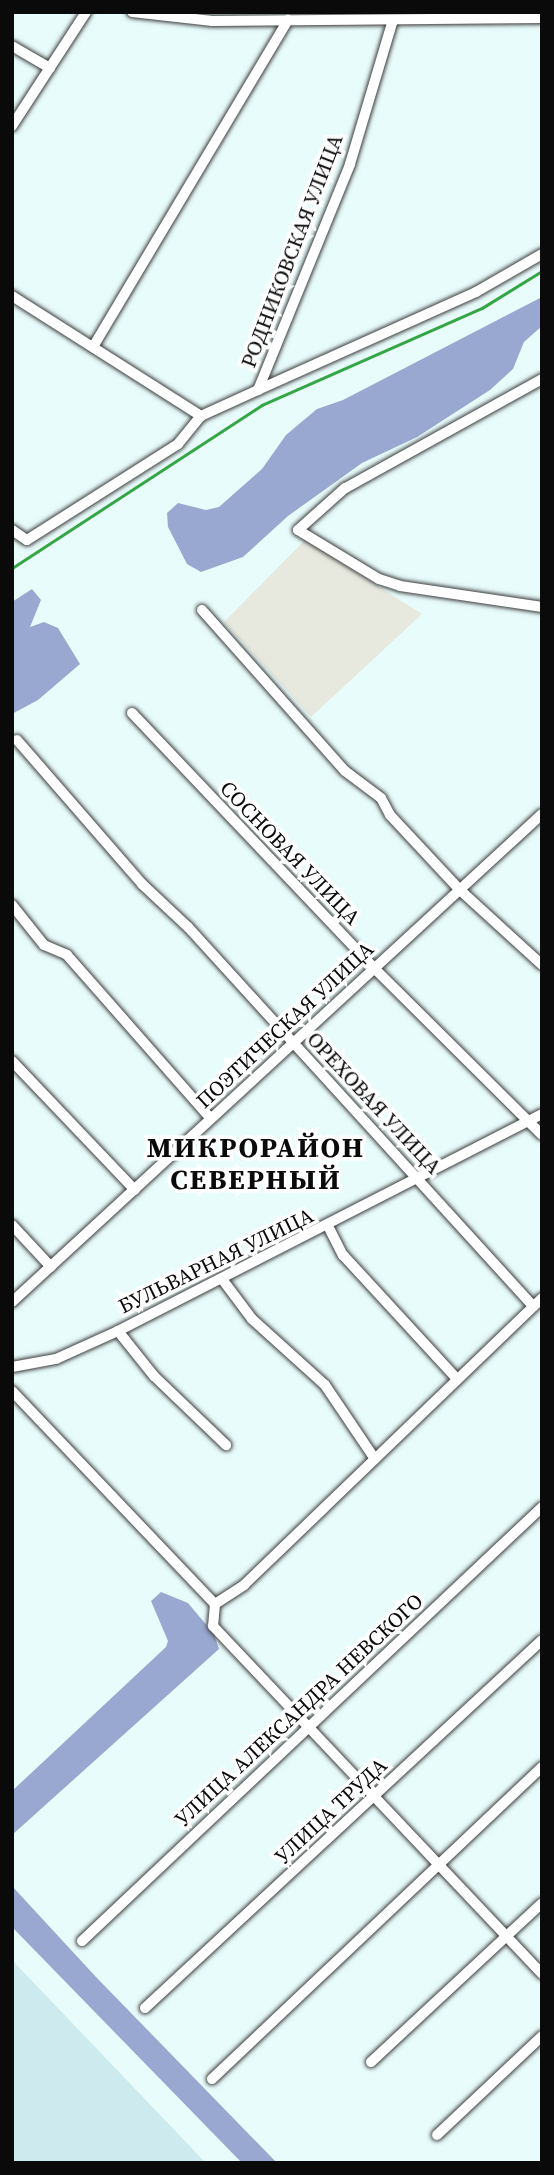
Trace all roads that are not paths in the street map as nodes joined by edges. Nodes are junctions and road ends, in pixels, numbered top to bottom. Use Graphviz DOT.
graph roads {
  1 [pos="86,12"];
  2 [pos="132,12"];
  3 [pos="542,18"];
  4 [pos="288,20"];
  5 [pos="393,20"];
  6 [pos="12,46"];
  7 [pos="50,68"];
  8 [pos="12,126"];
  9 [pos="542,254"];
  10 [pos="12,296"];
  11 [pos="93,347"];
  12 [pos="542,380"];
  13 [pos="258,390"];
  14 [pos="201,416"];
  15 [pos="12,530"];
  16 [pos="542,607"];
  17 [pos="202,610"];
  18 [pos="132,713"];
  19 [pos="17,740"];
  20 [pos="542,814"];
  21 [pos="460,890"];
  22 [pos="12,905"];
  23 [pos="541,963"];
  24 [pos="375,969"];
  25 [pos="293,1044"];
  26 [pos="12,1061"];
  27 [pos="542,1114"];
  28 [pos="211,1119"];
  29 [pos="528,1121"];
  30 [pos="542,1135"];
  31 [pos="416,1176"];
  32 [pos="135,1190"];
  33 [pos="12,1225"];
  34 [pos="328,1226"];
  35 [pos="51,1267"];
  36 [pos="222,1279"];
  37 [pos="12,1302"];
  38 [pos="538,1302"];
  39 [pos="118,1331"];
  40 [pos="12,1367"];
  41 [pos="456,1378"];
  42 [pos="12,1391"];
  43 [pos="226,1446"];
  44 [pos="375,1459"];
  45 [pos="542,1507"];
  46 [pos="215,1604"];
  47 [pos="542,1640"];
  48 [pos="308,1727"];
  49 [pos="542,1767"];
  50 [pos="374,1797"];
  51 [pos="438,1865"];
  52 [pos="542,1903"];
  53 [pos="506,1936"];
  54 [pos="82,1941"];
  55 [pos="542,1974"];
  56 [pos="145,2008"];
  57 [pos="542,2036"];
  58 [pos="371,2062"];
  59 [pos="212,2079"];
  60 [pos="437,2135"];
  1 -- 7 [label="street"];
  2 -- 4 [label="street"];
  3 -- 5 [label="street"];
  4 -- 5 [label="street"];
  4 -- 11 [label="street"];
  5 -- 13 [label="street, РОДНИКОВСКАЯ УЛИЦА"];
  6 -- 7 [label="street"];
  7 -- 8 [label="street"];
  9 -- 13 [label="street"];
  10 -- 11 [label="street"];
  11 -- 14 [label="street"];
  12 -- 16 [label="street"];
  13 -- 14 [label="street, РОДНИКОВСКАЯ УЛИЦА"];
  14 -- 15 [label="street, РОДНИКОВСКАЯ УЛИЦА"];
  17 -- 21 [label="street"];
  18 -- 24 [label="street, СОСНОВАЯ УЛИЦА"];
  19 -- 25 [label="street, ОРЕХОВАЯ УЛИЦА"];
  20 -- 21 [label="street, ПОЭТИЧЕСКАЯ УЛИЦА"];
  21 -- 23 [label="street"];
  21 -- 24 [label="street, ПОЭТИЧЕСКАЯ УЛИЦА"];
  22 -- 28 [label="street"];
  24 -- 25 [label="street, ПОЭТИЧЕСКАЯ УЛИЦА"];
  24 -- 29 [label="street, СОСНОВАЯ УЛИЦА"];
  25 -- 28 [label="street, ПОЭТИЧЕСКАЯ УЛИЦА"];
  25 -- 31 [label="street, ОРЕХОВАЯ УЛИЦА"];
  26 -- 32 [label="street"];
  27 -- 29 [label="street, БУЛЬВАРНАЯ УЛИЦА"];
  28 -- 32 [label="street, ПОЭТИЧЕСКАЯ УЛИЦА"];
  29 -- 30 [label="street, СОСНОВАЯ УЛИЦА"];
  29 -- 31 [label="street, БУЛЬВАРНАЯ УЛИЦА"];
  31 -- 34 [label="street, БУЛЬВАРНАЯ УЛИЦА"];
  31 -- 38 [label="street, ОРЕХОВАЯ УЛИЦА"];
  32 -- 35 [label="street, ПОЭТИЧЕСКАЯ УЛИЦА"];
  33 -- 35 [label="street"];
  34 -- 36 [label="street, БУЛЬВАРНАЯ УЛИЦА"];
  34 -- 41 [label="street"];
  35 -- 37 [label="street, ПОЭТИЧЕСКАЯ УЛИЦА"];
  36 -- 39 [label="street, БУЛЬВАРНАЯ УЛИЦА"];
  36 -- 44 [label="street"];
  38 -- 41 [label="street"];
  39 -- 40 [label="street, БУЛЬВАРНАЯ УЛИЦА"];
  39 -- 43 [label="street"];
  41 -- 44 [label="street"];
  42 -- 46 [label="street"];
  44 -- 46 [label="street"];
  45 -- 48 [label="street, УЛИЦА АЛЕКСАНДРА НЕВСКОГО"];
  46 -- 48 [label="street"];
  47 -- 50 [label="street, УЛИЦА ТРУДА"];
  48 -- 50 [label="street"];
  48 -- 54 [label="street, УЛИЦА АЛЕКСАНДРА НЕВСКОГО"];
  49 -- 51 [label="street"];
  50 -- 51 [label="street"];
  50 -- 56 [label="street, УЛИЦА ТРУДА"];
  51 -- 53 [label="street"];
  51 -- 59 [label="street"];
  52 -- 53 [label="street"];
  53 -- 55 [label="street"];
  53 -- 58 [label="street"];
  57 -- 60 [label="street"];
}
